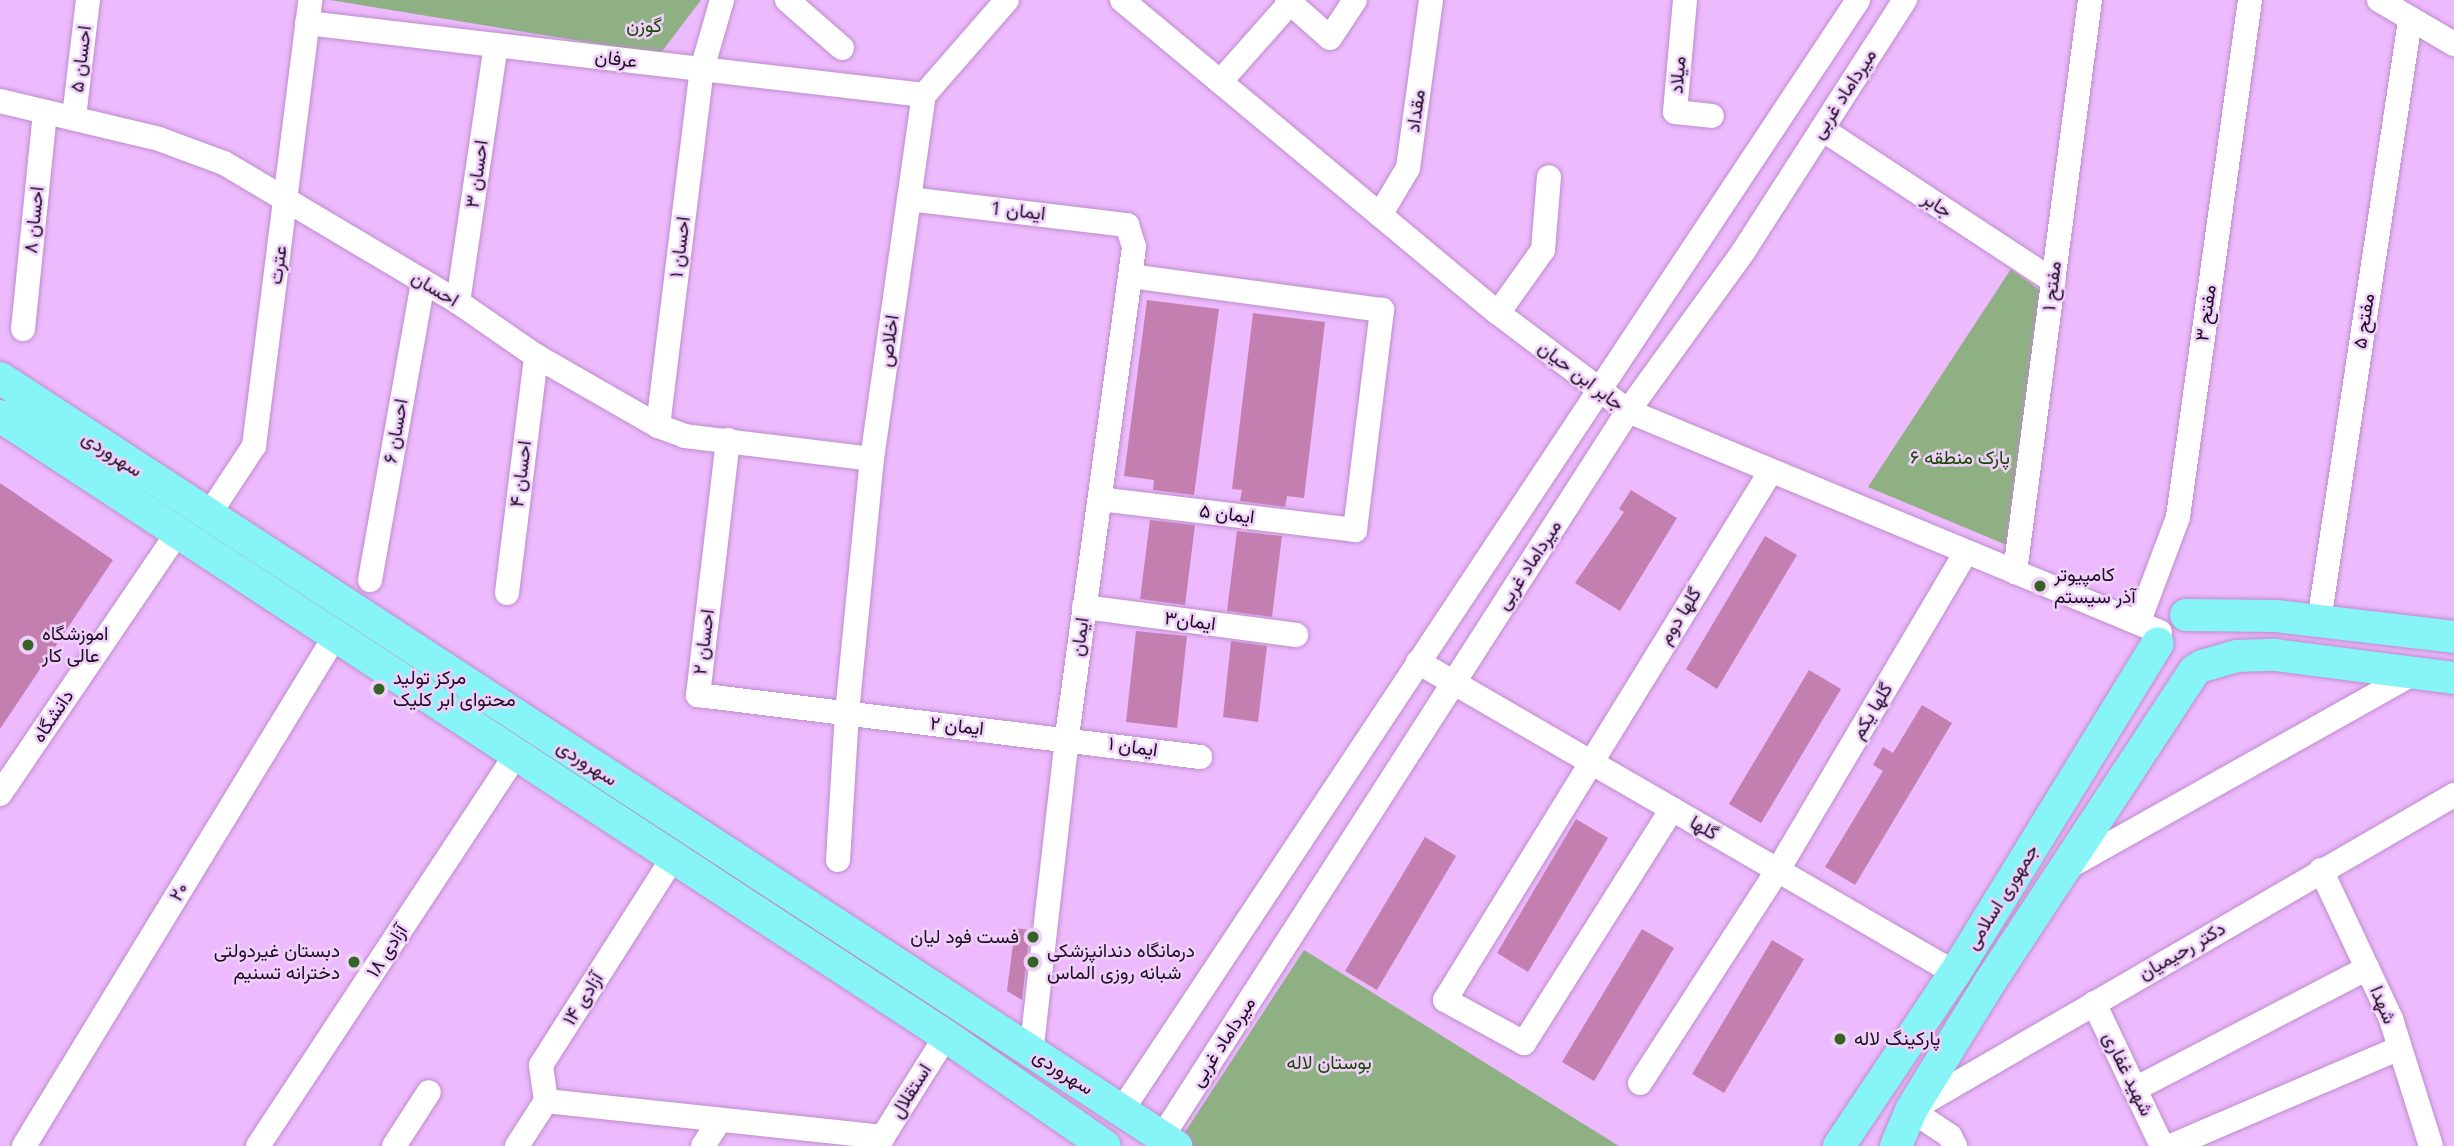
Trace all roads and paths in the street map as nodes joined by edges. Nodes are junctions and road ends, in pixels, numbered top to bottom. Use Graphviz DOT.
graph roads {
  1 [pos="88,0"];
  2 [pos="722,0"];
  3 [pos="787,0"];
  4 [pos="1007,0"];
  5 [pos="1122,0"];
  6 [pos="1355,0"];
  7 [pos="1432,0"];
  8 [pos="1685,0"];
  9 [pos="1858,0"];
  10 [pos="1905,0"];
  11 [pos="2090,0"];
  12 [pos="2250,0"];
  13 [pos="2379,0"];
  14 [pos="1289,1"];
  15 [pos="309,11"];
  16 [pos="2410,21"];
  17 [pos="2454,44"];
  18 [pos="496,45"];
  19 [pos="842,48"];
  20 [pos="702,69"];
  21 [pos="1220,82"];
  22 [pos="924,95"];
  23 [pos="0,101"];
  24 [pos="45,112"];
  25 [pos="1712,116"];
  26 [pos="74,117"];
  27 [pos="1822,129"];
  28 [pos="1549,177"];
  29 [pos="909,199"];
  30 [pos="287,200"];
  31 [pos="1380,215"];
  32 [pos="1127,225"];
  33 [pos="1130,276"];
  34 [pos="2053,281"];
  35 [pos="423,282"];
  36 [pos="458,302"];
  37 [pos="1498,313"];
  38 [pos="23,328"];
  39 [pos="536,356"];
  40 [pos="0,379"];
  41 [pos="1598,388"];
  42 [pos="1628,411"];
  43 [pos="0,416"];
  44 [pos="658,426"];
  45 [pos="728,440"];
  46 [pos="872,459"];
  47 [pos="1771,471"];
  48 [pos="1100,499"];
  49 [pos="208,516"];
  50 [pos="176,535"];
  51 [pos="1966,552"];
  52 [pos="2015,572"];
  53 [pos="370,580"];
  54 [pos="507,593"];
  55 [pos="1084,607"];
  56 [pos="2186,615"];
  57 [pos="2319,621"];
  58 [pos="2153,632"];
  59 [pos="1296,635"];
  60 [pos="2454,637"];
  61 [pos="334,638"];
  62 [pos="1418,662"];
  63 [pos="2199,668"];
  64 [pos="2414,673"];
  65 [pos="2454,678"];
  66 [pos="1453,683"];
  67 [pos="846,713"];
  68 [pos="1067,738"];
  69 [pos="515,756"];
  70 [pos="1200,757"];
  71 [pos="1589,761"];
  72 [pos="0,794"];
  73 [pos="2454,794"];
  74 [pos="1672,809"];
  75 [pos="673,858"];
  76 [pos="838,860"];
  77 [pos="2065,869"];
  78 [pos="1778,870"];
  79 [pos="2321,870"];
  80 [pos="2367,968"];
  81 [pos="1955,972"];
  82 [pos="2094,1003"];
  83 [pos="946,1036"];
  84 [pos="2400,1048"];
  85 [pos="1031,1052"];
  86 [pos="1640,1083"];
  87 [pos="2135,1089"];
  88 [pos="429,1092"];
  89 [pos="546,1101"];
  90 [pos="1912,1110"];
  91 [pos="1122,1111"];
  92 [pos="720,1120"];
  93 [pos="1169,1141"];
  94 [pos="880,1142"];
  95 [pos="24,1146"];
  96 [pos="258,1146"];
  97 [pos="394,1146"];
  98 [pos="517,1146"];
  99 [pos="703,1146"];
  100 [pos="1105,1146"];
  101 [pos="1839,1146"];
  102 [pos="1896,1146"];
  103 [pos="1955,1146"];
  104 [pos="2162,1146"];
  105 [pos="2171,1146"];
  106 [pos="2431,1146"];
  1 -- 26 [label="street, احسان ۵"];
  2 -- 20 [label="street, احسان ۱"];
  3 -- 19 [label="street"];
  4 -- 22 [label="street"];
  5 -- 21 [label="street, جابر ابن حیان"];
  6 -- 14 [label="street"];
  7 -- 31 [label="street, مقداد"];
  8 -- 25 [label="street, میلاد"];
  9 -- 41 [label="street, میرداماد غربی"];
  10 -- 27 [label="street, میرداماد غربی"];
  11 -- 34 [label="street, مفتح ۱"];
  12 -- 58 [label="street, مفتح ۳"];
  13 -- 16 [label="street"];
  14 -- 21 [label="street"];
  15 -- 18 [label="street, عرفان"];
  15 -- 30 [label="street, عترت"];
  16 -- 17 [label="street"];
  16 -- 57 [label="street, مفتح ۵"];
  18 -- 20 [label="street, عرفان"];
  18 -- 36 [label="street, احسان ۳"];
  20 -- 22 [label="street, عرفان"];
  20 -- 44 [label="street, احسان ۱"];
  21 -- 31 [label="street, جابر ابن حیان"];
  22 -- 29 [label="street, اخلاص"];
  23 -- 24 [label="street, احسان"];
  24 -- 26 [label="street, احسان"];
  24 -- 38 [label="street, احسان ۸"];
  26 -- 30 [label="street, احسان"];
  27 -- 34 [label="street, جابر"];
  27 -- 42 [label="street, میرداماد غربی"];
  28 -- 37 [label="street"];
  29 -- 32 [label="street, ایمان 1"];
  29 -- 46 [label="street, اخلاص"];
  30 -- 35 [label="street, احسان"];
  30 -- 49 [label="street, عترت"];
  31 -- 37 [label="street, جابر ابن حیان"];
  32 -- 33 [label="street, ایمان"];
  33 -- 48 [label="street, ایمان"];
  33 -- 48 [label="street, ایمان ۵"];
  34 -- 52 [label="street, مفتح ۱"];
  35 -- 36 [label="street, احسان"];
  35 -- 53 [label="street, احسان ۶"];
  36 -- 39 [label="street, احسان"];
  37 -- 41 [label="street, جابر ابن حیان"];
  39 -- 44 [label="street, احسان"];
  39 -- 54 [label="street, احسان ۴"];
  40 -- 49 [label="main road, سهروردی"];
  41 -- 42 [label="street, جابر ابن حیان"];
  41 -- 62 [label="street, میرداماد غربی"];
  42 -- 47 [label="street, جابر ابن حیان"];
  42 -- 66 [label="street, میرداماد غربی"];
  43 -- 50 [label="main road, سهروردی"];
  44 -- 45 [label="street, احسان"];
  45 -- 46 [label="street, احسان"];
  45 -- 67 [label="street, احسان ۲"];
  46 -- 67 [label="street, اخلاص"];
  47 -- 51 [label="street, جابر ابن حیان"];
  47 -- 71 [label="street, گلها دوم"];
  48 -- 55 [label="street, ایمان"];
  49 -- 85 [label="main road, سهروردی"];
  50 -- 61 [label="main road, سهروردی"];
  50 -- 72 [label="street, دانشگاه"];
  51 -- 52 [label="street, جابر ابن حیان"];
  51 -- 78 [label="street, گلها یکم"];
  52 -- 58 [label="street, جابر ابن حیان"];
  55 -- 59 [label="street, ایمان۳"];
  55 -- 68 [label="street, ایمان"];
  56 -- 57 [label="main road"];
  56 -- 58 [label="main road"];
  56 -- 63 [label="main road"];
  57 -- 60 [label="main road"];
  58 -- 63 [label="main road"];
  58 -- 81 [label="main road, جمهوری اسلامی"];
  61 -- 69 [label="main road, سهروردی"];
  61 -- 95 [label="street, ۲۰"];
  62 -- 66 [label="street, گلها"];
  62 -- 91 [label="street, میرداماد غربی"];
  63 -- 64 [label="main road"];
  63 -- 77 [label="main road, جمهوری اسلامی"];
  64 -- 65 [label="main road"];
  64 -- 77 [label="street"];
  66 -- 71 [label="street, گلها"];
  66 -- 93 [label="street, میرداماد غربی"];
  67 -- 68 [label="street, ایمان ۲"];
  67 -- 76 [label="street, اخلاص"];
  68 -- 70 [label="street, ایمان ۱"];
  68 -- 85 [label="street, ایمان"];
  69 -- 75 [label="main road, سهروردی"];
  69 -- 96 [label="street, آزادی ۱۸"];
  71 -- 74 [label="street, گلها"];
  71 -- 74 [label="street, گلها دوم"];
  73 -- 79 [label="street, دکتر رحیمیان"];
  74 -- 78 [label="street, گلها"];
  75 -- 83 [label="main road, سهروردی"];
  75 -- 89 [label="street, آزادی ۱۴"];
  77 -- 90 [label="main road, جمهوری اسلامی"];
  78 -- 81 [label="street, گلها"];
  78 -- 86 [label="street, گلها یکم"];
  79 -- 80 [label="street, شهدا"];
  79 -- 82 [label="street, دکتر رحیمیان"];
  80 -- 84 [label="street, شهدا"];
  80 -- 87 [label="street"];
  81 -- 101 [label="main road, جمهوری اسلامی"];
  82 -- 87 [label="street, شهید غفاری"];
  82 -- 90 [label="street, دکتر رحیمیان"];
  83 -- 94 [label="street, استقلال"];
  83 -- 100 [label="main road, سهروردی"];
  84 -- 105 [label="street"];
  84 -- 106 [label="street, شهدا"];
  85 -- 91 [label="main road, سهروردی"];
  87 -- 104 [label="street, شهید غفاری"];
  88 -- 97 [label="street"];
  89 -- 92 [label="street"];
  89 -- 98 [label="street"];
  90 -- 102 [label="main road, جمهوری اسلامی"];
  90 -- 103 [label="street"];
  91 -- 93 [label="main road, سهروردی"];
  92 -- 94 [label="street"];
  92 -- 99 [label="street"];
}
